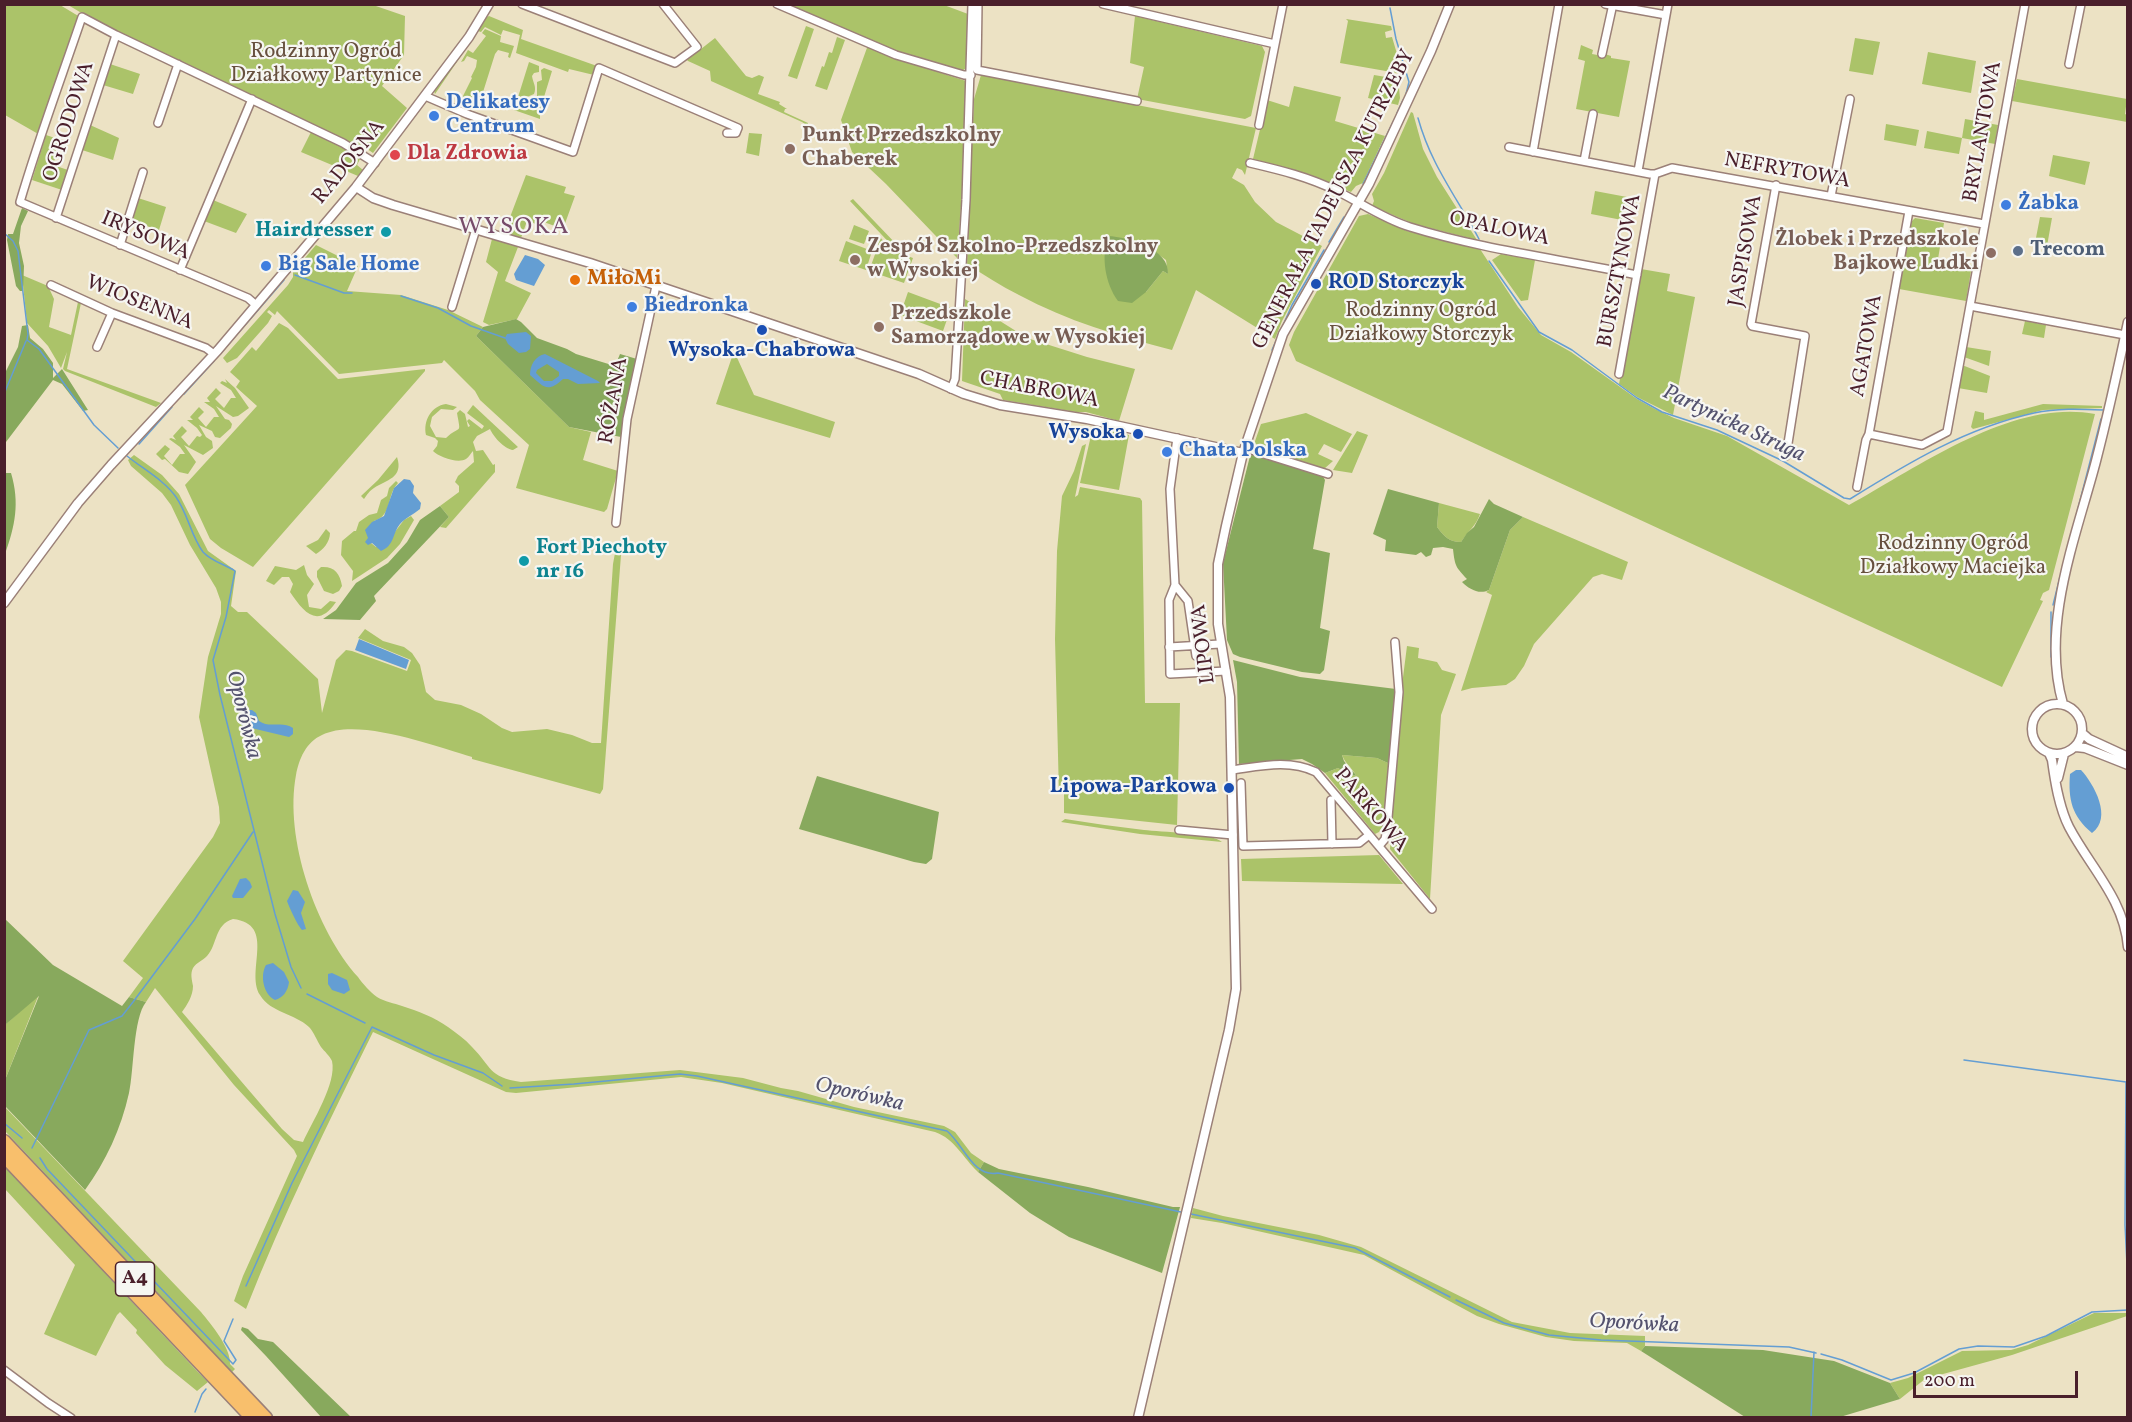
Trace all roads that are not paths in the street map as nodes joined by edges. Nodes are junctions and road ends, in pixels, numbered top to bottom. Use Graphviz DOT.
graph roads {
  1 [pos="489,4"];
  2 [pos="522,4"];
  3 [pos="663,4"];
  4 [pos="777,4"];
  5 [pos="972,4"];
  6 [pos="978,4"];
  7 [pos="1103,4"];
  8 [pos="1283,4"];
  9 [pos="1450,4"];
  10 [pos="1559,4"];
  11 [pos="1668,4"];
  12 [pos="2025,4"];
  13 [pos="2081,4"];
  14 [pos="1610,5"];
  15 [pos="1666,15"];
  16 [pos="116,36"];
  17 [pos="1275,44"];
  18 [pos="1602,54"];
  19 [pos="178,64"];
  20 [pos="2069,64"];
  21 [pos="974,73"];
  22 [pos="425,96"];
  23 [pos="252,99"];
  24 [pos="1850,99"];
  25 [pos="1137,102"];
  26 [pos="1593,114"];
  27 [pos="158,123"];
  28 [pos="1259,125"];
  29 [pos="727,133"];
  30 [pos="1509,147"];
  31 [pos="1533,152"];
  32 [pos="1584,161"];
  33 [pos="375,163"];
  34 [pos="1250,164"];
  35 [pos="1638,171"];
  36 [pos="143,172"];
  37 [pos="1655,174"];
  38 [pos="1776,185"];
  39 [pos="356,188"];
  40 [pos="1831,196"];
  41 [pos="1358,203"];
  42 [pos="1908,211"];
  43 [pos="56,218"];
  44 [pos="1984,224"];
  45 [pos="476,229"];
  46 [pos="120,245"];
  47 [pos="180,270"];
  48 [pos="1637,275"];
  49 [pos="51,285"];
  50 [pos="656,286"];
  51 [pos="256,305"];
  52 [pos="1970,306"];
  53 [pos="452,307"];
  54 [pos="112,313"];
  55 [pos="2127,322"];
  56 [pos="2125,334"];
  57 [pos="97,347"];
  58 [pos="214,354"];
  59 [pos="1619,374"];
  60 [pos="951,389"];
  61 [pos="1869,435"];
  62 [pos="1177,438"];
  63 [pos="1244,449"];
  64 [pos="1786,456"];
  65 [pos="1328,474"];
  66 [pos="1857,487"];
  67 [pos="616,523"];
  68 [pos="1175,585"];
  69 [pos="6,601"];
  70 [pos="1395,642"];
  71 [pos="1220,644"];
  72 [pos="1169,646"];
  73 [pos="1195,646"];
  74 [pos="1196,656"];
  75 [pos="2057,669"];
  76 [pos="1226,671"];
  77 [pos="2049,704"];
  78 [pos="2063,704"];
  79 [pos="2082,733"];
  80 [pos="2076,747"];
  81 [pos="2049,753"];
  82 [pos="2064,754"];
  83 [pos="2127,757"];
  84 [pos="2127,765"];
  85 [pos="1232,770"];
  86 [pos="2057,782"];
  87 [pos="1240,783"];
  88 [pos="1331,801"];
  89 [pos="1179,830"];
  90 [pos="1369,835"];
  91 [pos="1234,837"];
  92 [pos="1332,844"];
  93 [pos="1379,846"];
  94 [pos="1432,909"];
  95 [pos="2127,947"];
  96 [pos="4,1141"];
  97 [pos="4,1156"];
  98 [pos="4,1370"];
  99 [pos="71,1418"];
  100 [pos="252,1418"];
  101 [pos="266,1418"];
  102 [pos="1138,1418"];
  1 -- 22 [label="street, RADOSNA"];
  2 -- 3 [label="street"];
  4 -- 21 [label="street"];
  5 -- 21 [label="street"];
  6 -- 21 [label="street"];
  7 -- 17 [label="street"];
  8 -- 17 [label="street"];
  9 -- 41 [label="street, GENERAŁA TADEUSZA KUTRZEBY"];
  10 -- 31 [label="street"];
  11 -- 15 [label="street"];
  12 -- 44 [label="street, BRYLANTOWA"];
  13 -- 20 [label="street"];
  14 -- 15 [label="street"];
  14 -- 18 [label="street"];
  15 -- 35 [label="street"];
  16 -- 19 [label="street"];
  16 -- 43 [label="street, OGRODOWA"];
  16 -- 43 [label="street, IRYSOWA"];
  17 -- 28 [label="street"];
  19 -- 23 [label="street"];
  19 -- 27 [label="street"];
  21 -- 25 [label="street"];
  21 -- 60 [label="street"];
  22 -- 29 [label="street"];
  22 -- 33 [label="street, RADOSNA"];
  23 -- 33 [label="street"];
  23 -- 47 [label="street"];
  24 -- 40 [label="street"];
  26 -- 32 [label="street"];
  30 -- 31 [label="street, NEFRYTOWA"];
  31 -- 32 [label="street, NEFRYTOWA"];
  32 -- 35 [label="street, NEFRYTOWA"];
  33 -- 39 [label="street, RADOSNA"];
  34 -- 41 [label="street, OPALOWA"];
  35 -- 37 [label="street, NEFRYTOWA"];
  36 -- 46 [label="street"];
  37 -- 38 [label="street, NEFRYTOWA"];
  37 -- 48 [label="street, BURSZTYNOWA"];
  38 -- 40 [label="street, NEFRYTOWA"];
  38 -- 64 [label="street, JASPISOWA"];
  39 -- 45 [label="street, CHABROWA"];
  39 -- 51 [label="street, RADOSNA"];
  40 -- 42 [label="street, NEFRYTOWA"];
  41 -- 48 [label="street, OPALOWA"];
  41 -- 63 [label="street, GENERAŁA TADEUSZA KUTRZEBY"];
  42 -- 44 [label="street, NEFRYTOWA"];
  42 -- 61 [label="street, AGATOWA"];
  43 -- 46 [label="street, IRYSOWA"];
  44 -- 52 [label="street, BRYLANTOWA"];
  45 -- 50 [label="street, CHABROWA"];
  45 -- 53 [label="street"];
  46 -- 47 [label="street, IRYSOWA"];
  47 -- 51 [label="street, IRYSOWA"];
  48 -- 59 [label="street, BURSZTYNOWA"];
  49 -- 54 [label="street, WIOSENNA"];
  50 -- 60 [label="street, CHABROWA"];
  50 -- 67 [label="street, RÓŻANA"];
  51 -- 58 [label="street, RADOSNA"];
  52 -- 56 [label="street"];
  52 -- 61 [label="street, BRYLANTOWA"];
  54 -- 57 [label="street"];
  54 -- 58 [label="street, WIOSENNA"];
  55 -- 56 [label="street"];
  56 -- 75 [label="street"];
  58 -- 69 [label="street, RADOSNA"];
  60 -- 62 [label="street, CHABROWA"];
  61 -- 66 [label="street, AGATOWA"];
  62 -- 63 [label="street, CHABROWA"];
  62 -- 68 [label="street"];
  63 -- 65 [label="street"];
  63 -- 71 [label="street, LIPOWA"];
  68 -- 72 [label="street"];
  68 -- 73 [label="street"];
  70 -- 93 [label="street"];
  71 -- 73 [label="street"];
  71 -- 76 [label="street, LIPOWA"];
  72 -- 73 [label="street"];
  72 -- 76 [label="street"];
  73 -- 74 [label="street"];
  75 -- 77 [label="street"];
  75 -- 78 [label="street"];
  76 -- 85 [label="street, LIPOWA"];
  77 -- 78 [label="street"];
  77 -- 81 [label="street"];
  78 -- 79 [label="street"];
  79 -- 80 [label="street"];
  79 -- 83 [label="street"];
  80 -- 82 [label="street"];
  80 -- 84 [label="street"];
  81 -- 82 [label="street"];
  81 -- 86 [label="street"];
  82 -- 86 [label="street"];
  85 -- 90 [label="street, PARKOWA"];
  85 -- 91 [label="street, LIPOWA"];
  86 -- 95 [label="street"];
  87 -- 92 [label="street"];
  88 -- 92 [label="street"];
  89 -- 91 [label="street"];
  90 -- 92 [label="street"];
  90 -- 93 [label="street, PARKOWA"];
  91 -- 102 [label="street, LIPOWA"];
  93 -- 94 [label="street, PARKOWA"];
  96 -- 101 [label="highway, A4"];
  97 -- 100 [label="highway, A4"];
  98 -- 99 [label="street"];
}
